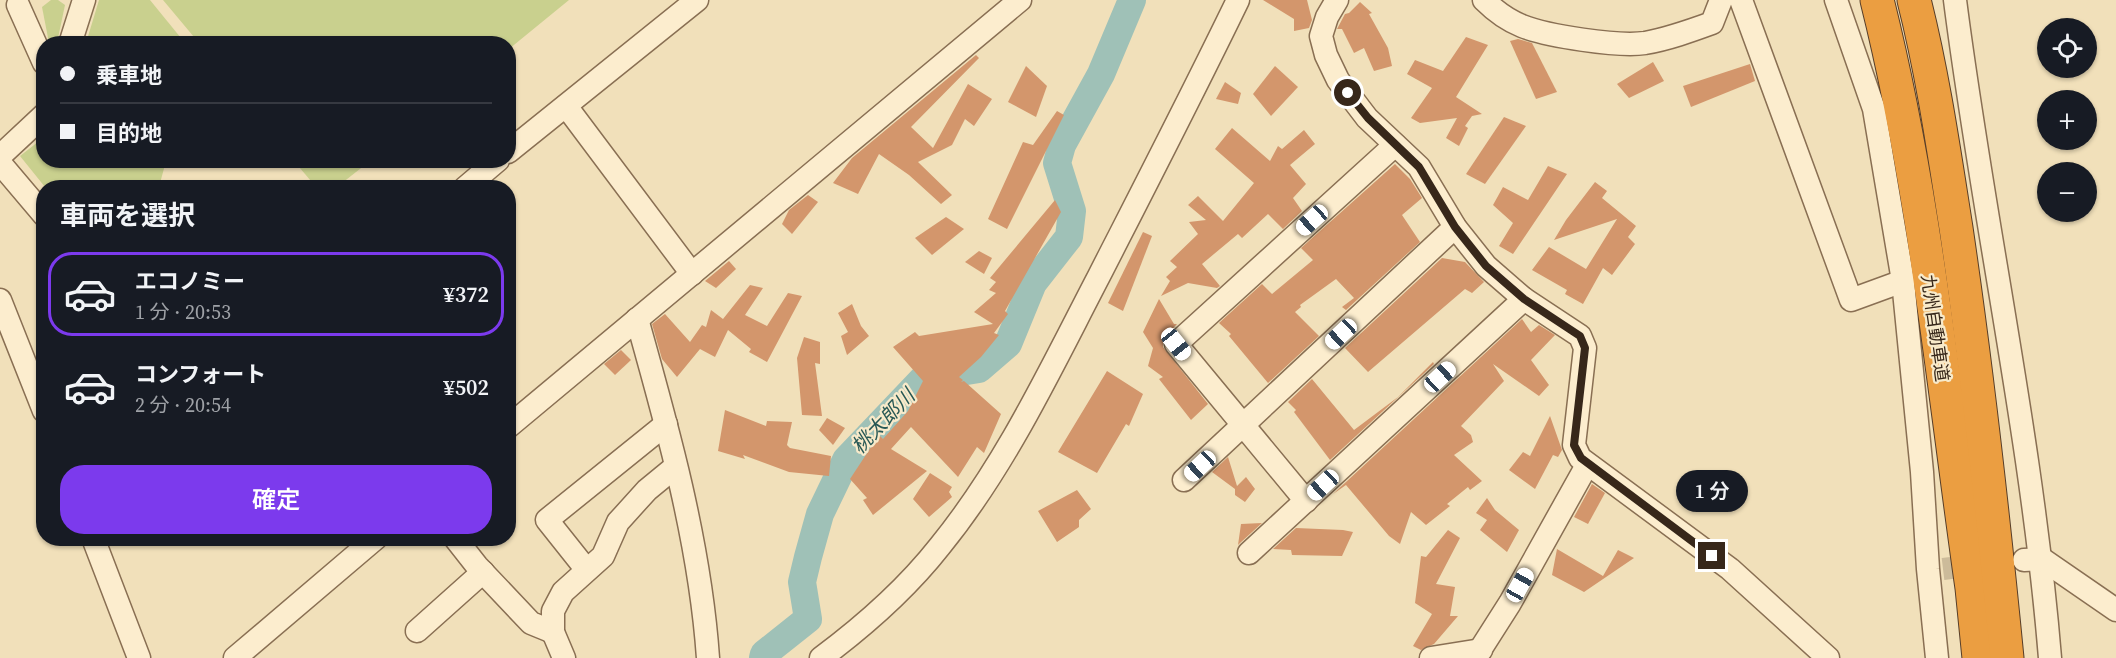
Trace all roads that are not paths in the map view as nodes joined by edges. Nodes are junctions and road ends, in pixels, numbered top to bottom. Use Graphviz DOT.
graph roads {
  1 [pos="84,0"];
  2 [pos="697,0"];
  3 [pos="1020,0"];
  4 [pos="1238,0"];
  5 [pos="1337,0"];
  6 [pos="1484,0"];
  7 [pos="1722,0"];
  8 [pos="1741,0"];
  9 [pos="1836,0"];
  10 [pos="1877,0"];
  11 [pos="1914,0"];
  12 [pos="1955,0"];
  13 [pos="20,2"];
  14 [pos="73,36"];
  15 [pos="36,43"];
  16 [pos="566,106"];
  17 [pos="36,122"];
  18 [pos="1395,145"];
  19 [pos="516,146"];
  20 [pos="0,156"];
  21 [pos="0,164"];
  22 [pos="489,168"];
  23 [pos="474,180"];
  24 [pos="36,206"];
  25 [pos="1455,227"];
  26 [pos="692,274"];
  27 [pos="1903,281"];
  28 [pos="1524,299"];
  29 [pos="0,300"];
  30 [pos="637,319"];
  31 [pos="36,391"];
  32 [pos="516,420"];
  33 [pos="666,424"];
  34 [pos="1243,425"];
  35 [pos="1587,465"];
  36 [pos="675,467"];
  37 [pos="1184,480"];
  38 [pos="1306,501"];
  39 [pos="96,546"];
  40 [pos="367,546"];
  41 [pos="462,546"];
  42 [pos="1249,553"];
  43 [pos="2033,559"];
  44 [pos="586,569"];
  45 [pos="483,572"];
  46 [pos="2116,610"];
  47 [pos="417,631"];
  48 [pos="554,632"];
  49 [pos="1478,654"];
  50 [pos="140,658"];
  51 [pos="235,658"];
  52 [pos="564,658"];
  53 [pos="708,658"];
  54 [pos="821,658"];
  55 [pos="1431,658"];
  56 [pos="1827,658"];
  57 [pos="1937,658"];
  58 [pos="1979,658"];
  59 [pos="2007,658"];
  60 [pos="2050,658"];
  1 -- 14 [label="street"];
  2 -- 16 [label="street"];
  3 -- 26 [label="street"];
  4 -- 54 [label="street"];
  5 -- 18 [label="street"];
  6 -- 7 [label="street"];
  8 -- 27 [label="street"];
  9 -- 27 [label="street"];
  10 -- 58 [label="highway, 九州自動車道"];
  11 -- 59 [label="highway, 九州自動車道"];
  12 -- 43 [label="street"];
  13 -- 15 [label="street"];
  16 -- 19 [label="street"];
  16 -- 26 [label="street"];
  17 -- 20 [label="street"];
  18 -- 25 [label="street"];
  18 -- 34 [label="street"];
  21 -- 24 [label="street"];
  22 -- 23 [label="street"];
  25 -- 28 [label="street"];
  25 -- 34 [label="street"];
  26 -- 30 [label="street"];
  27 -- 57 [label="street"];
  28 -- 35 [label="street"];
  28 -- 38 [label="street"];
  29 -- 31 [label="street"];
  30 -- 32 [label="street"];
  30 -- 33 [label="street"];
  33 -- 36 [label="street"];
  33 -- 44 [label="street"];
  34 -- 37 [label="street"];
  34 -- 38 [label="street"];
  35 -- 49 [label="street"];
  35 -- 56 [label="street"];
  36 -- 44 [label="street"];
  36 -- 53 [label="street"];
  38 -- 42 [label="street"];
  39 -- 50 [label="street"];
  40 -- 51 [label="street"];
  41 -- 45 [label="street"];
  43 -- 46 [label="street"];
  43 -- 60 [label="street"];
  44 -- 48 [label="street"];
  45 -- 47 [label="street"];
  45 -- 48 [label="street"];
  48 -- 52 [label="street"];
  49 -- 55 [label="street"];
}
